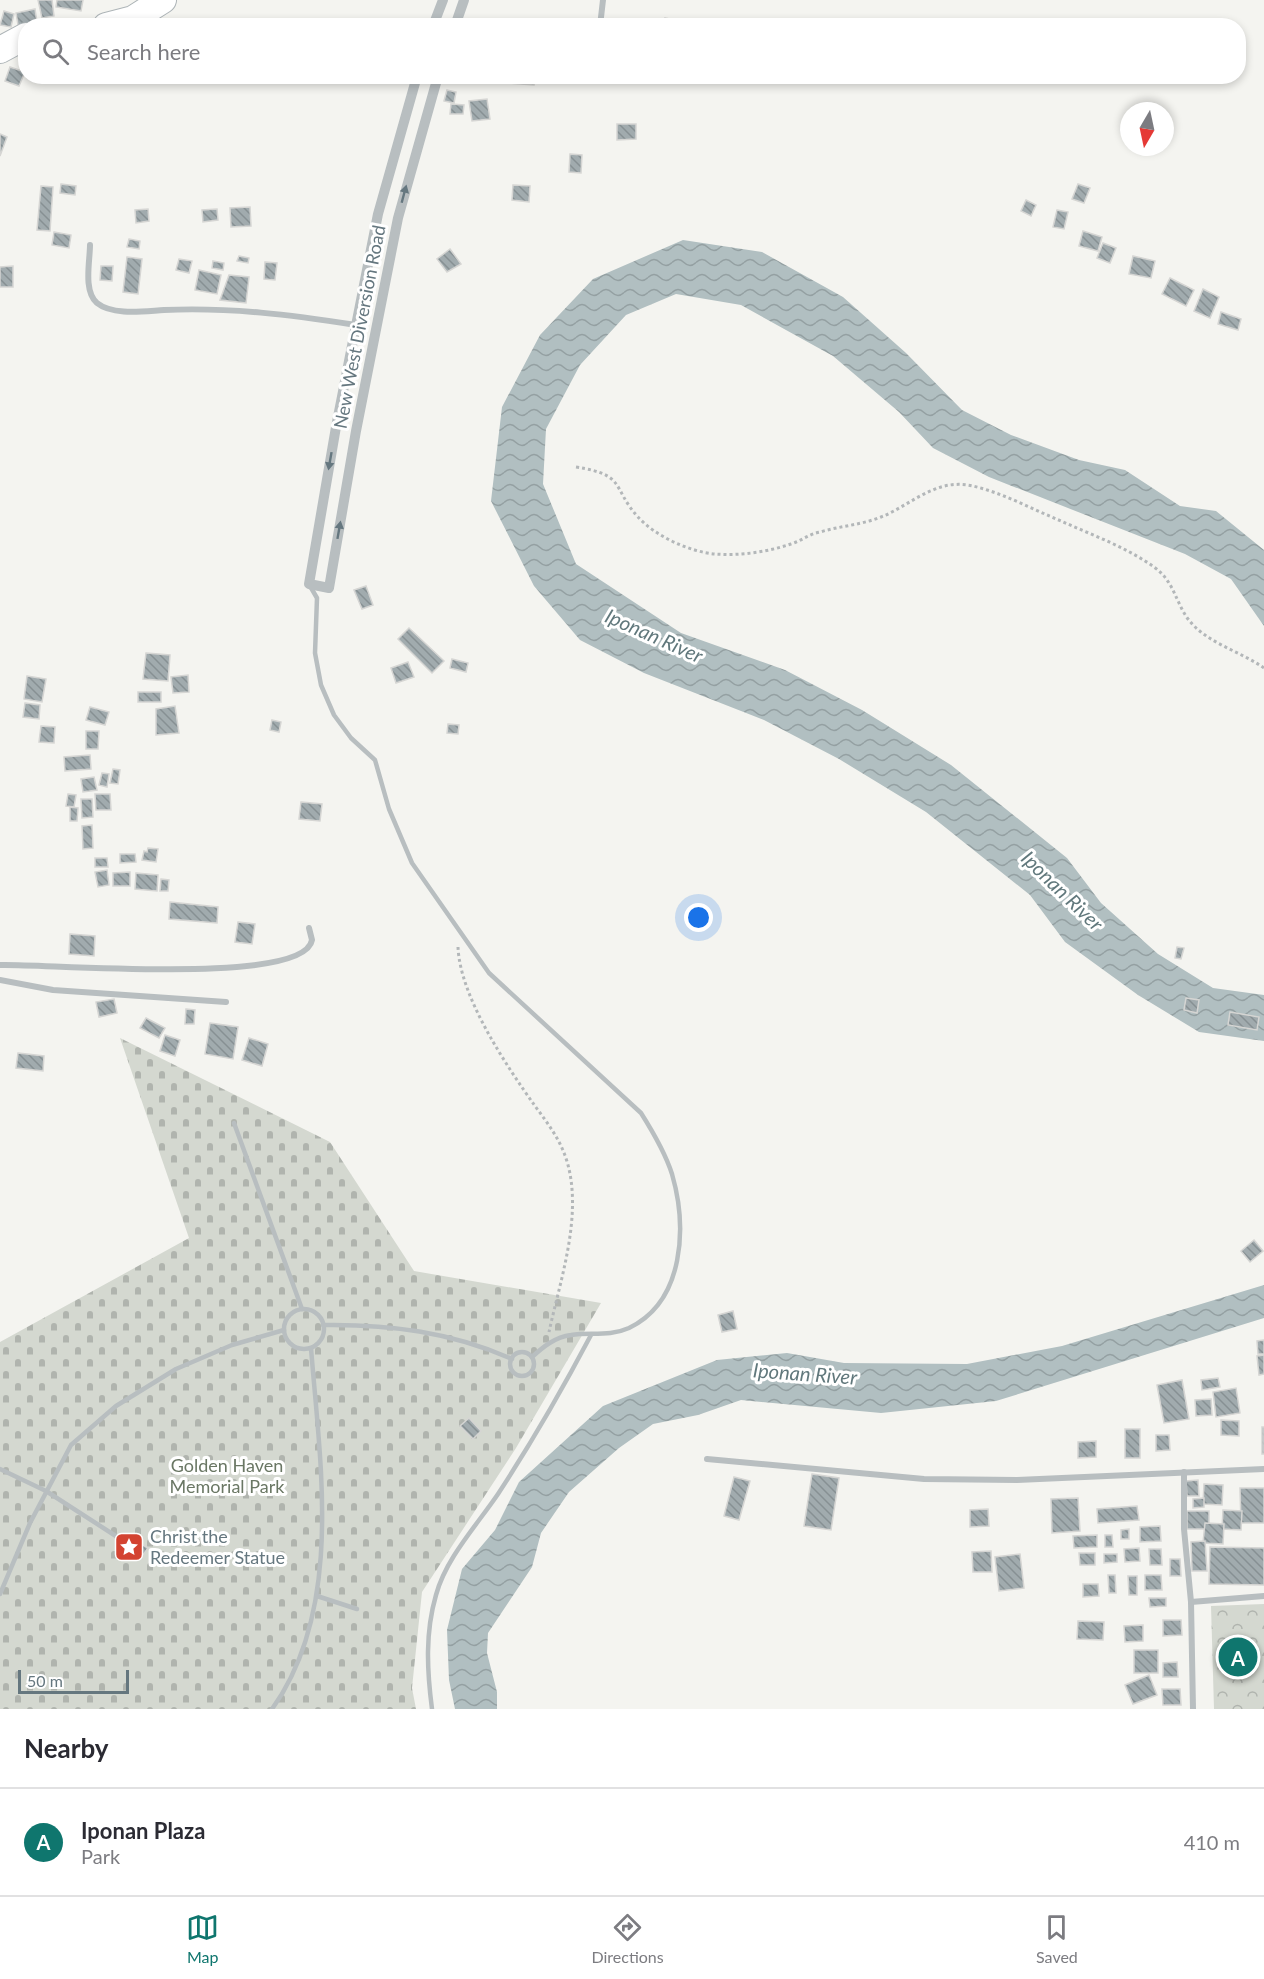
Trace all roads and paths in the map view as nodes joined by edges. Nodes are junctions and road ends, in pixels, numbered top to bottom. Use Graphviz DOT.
graph roads {
  1 [pos="164,0"];
  2 [pos="442,0"];
  3 [pos="464,0"];
  4 [pos="603,0"];
  5 [pos="135,18"];
  6 [pos="436,18"];
  7 [pos="458,18"];
  8 [pos="601,18"];
  9 [pos="18,40"];
  10 [pos="0,50"];
  11 [pos="415,84"];
  12 [pos="436,84"];
  13 [pos="90,245"];
  14 [pos="356,326"];
  15 [pos="576,467"];
  16 [pos="309,584"];
  17 [pos="329,588"];
  18 [pos="317,598"];
  19 [pos="1264,668"];
  20 [pos="309,928"];
  21 [pos="458,930"];
  22 [pos="0,965"];
  23 [pos="0,980"];
  24 [pos="226,1002"];
  25 [pos="234,1123"];
  26 [pos="302,1309"];
  27 [pos="323,1325"];
  28 [pos="284,1330"];
  29 [pos="591,1335"];
  30 [pos="546,1345"];
  31 [pos="310,1348"];
  32 [pos="532,1357"];
  33 [pos="512,1359"];
  34 [pos="707,1459"];
  35 [pos="0,1469"];
  36 [pos="1264,1469"];
  37 [pos="1184,1472"];
  38 [pos="46,1491"];
  39 [pos="122,1540"];
  40 [pos="0,1594"];
  41 [pos="317,1596"];
  42 [pos="1264,1596"];
  43 [pos="1191,1602"];
  44 [pos="357,1609"];
  45 [pos="272,1709"];
  46 [pos="432,1709"];
  47 [pos="1193,1709"];
  1 -- 5 [label="main road"];
  2 -- 6 [label="street"];
  3 -- 7 [label="street"];
  4 -- 8 [label="street"];
  9 -- 10 [label="main road"];
  11 -- 14 [label="street, New West Diversion Road"];
  17 -- 12 [label="street, New West Diversion Road, one-way"];
  13 -- 14 [label="street"];
  14 -- 16 [label="street, New West Diversion Road, one-way"];
  15 -- 19 [label="path"];
  16 -- 17 [label="street"];
  16 -- 18 [label="lane"];
  17 -- 18 [label="lane"];
  18 -- 21 [label="lane"];
  20 -- 22 [label="street"];
  21 -- 29 [label="lane"];
  21 -- 30 [label="path"];
  23 -- 24 [label="street"];
  25 -- 26 [label="lane"];
  26 -- 27 [label="lane"];
  26 -- 28 [label="lane"];
  27 -- 31 [label="lane"];
  27 -- 33 [label="lane"];
  28 -- 31 [label="lane"];
  28 -- 38 [label="lane"];
  29 -- 30 [label="lane"];
  29 -- 46 [label="lane"];
  30 -- 32 [label="lane"];
  31 -- 41 [label="lane"];
  32 -- 33 [label="lane"];
  32 -- 33 [label="lane"];
  34 -- 37 [label="street"];
  35 -- 38 [label="lane"];
  36 -- 37 [label="street"];
  37 -- 43 [label="street"];
  38 -- 39 [label="lane"];
  38 -- 40 [label="lane"];
  41 -- 44 [label="lane"];
  41 -- 45 [label="lane"];
  42 -- 43 [label="street"];
  43 -- 47 [label="street"];
}
